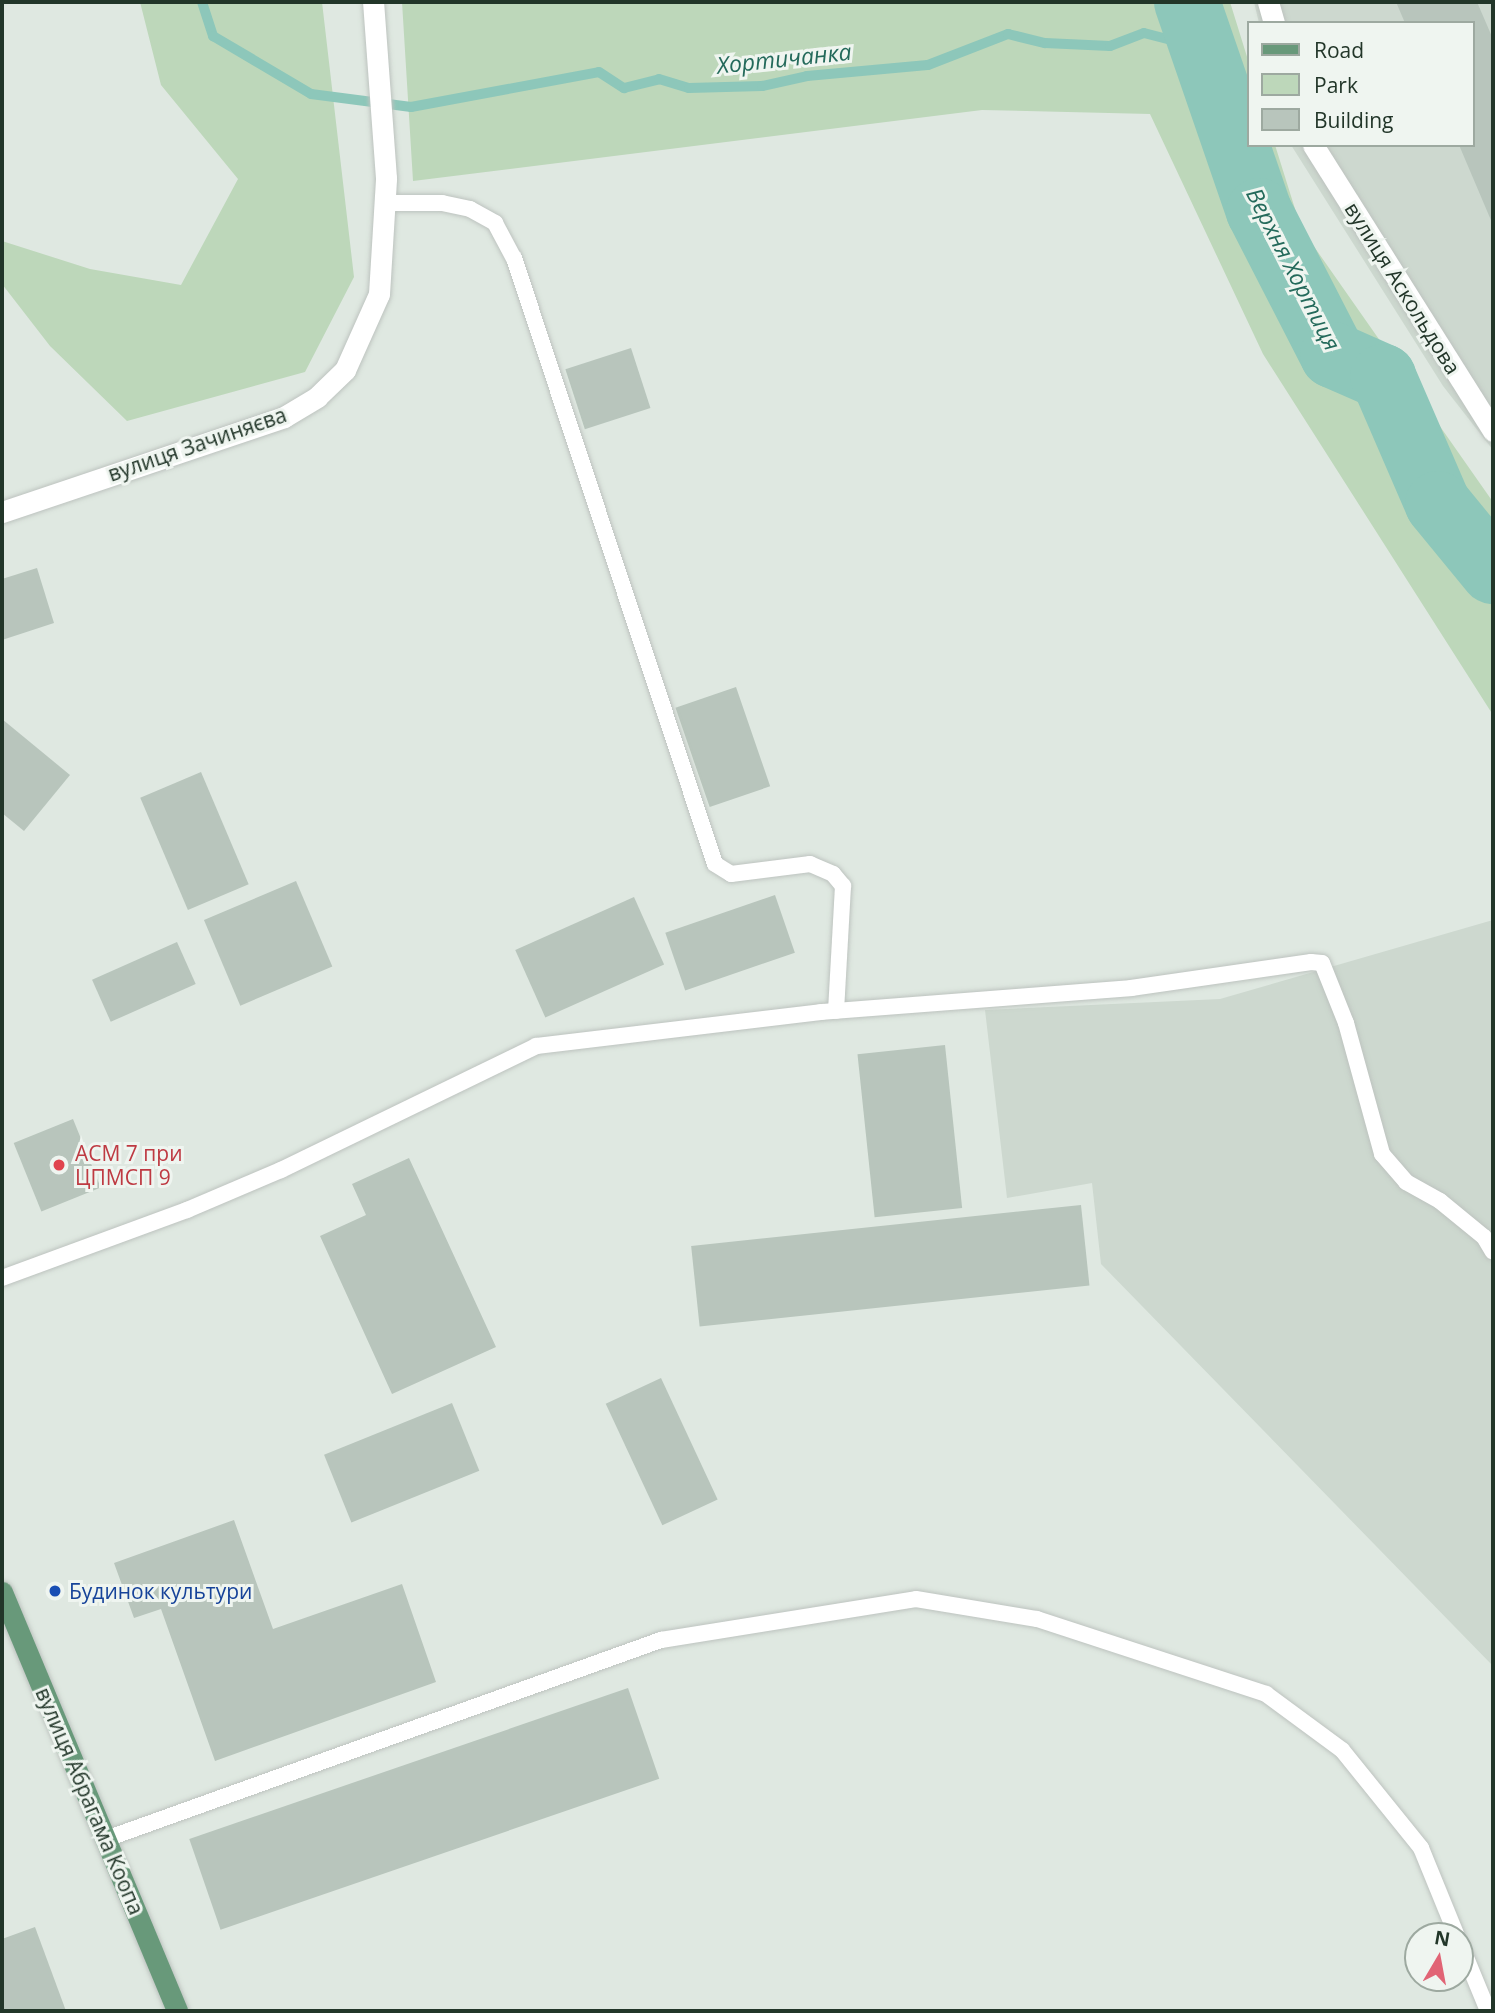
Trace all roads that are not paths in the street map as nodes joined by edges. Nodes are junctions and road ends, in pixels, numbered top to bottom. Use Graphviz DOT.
graph roads {
  1 [pos="373,2"];
  2 [pos="1268,2"];
  3 [pos="1273,21"];
  4 [pos="1314,147"];
  5 [pos="384,203"];
  6 [pos="1493,431"];
  7 [pos="2,512"];
  8 [pos="836,1011"];
  9 [pos="1493,1252"];
  10 [pos="2,1278"];
  11 [pos="2,1592"];
  12 [pos="106,1839"];
  13 [pos="1451,1922"];
  14 [pos="1474,1977"];
  15 [pos="177,2011"];
  16 [pos="1488,2011"];
  1 -- 5 [label="street, вулиця Зачиняєва"];
  2 -- 3 [label="street"];
  4 -- 6 [label="street, вулиця Аскольдова"];
  5 -- 7 [label="street, вулиця Зачиняєва"];
  5 -- 8 [label="lane"];
  8 -- 9 [label="lane"];
  8 -- 10 [label="lane"];
  11 -- 12 [label="main road, вулиця Абрагама Коопа"];
  12 -- 13 [label="lane"];
  12 -- 15 [label="main road, вулиця Абрагама Коопа"];
  14 -- 16 [label="lane"];
}
